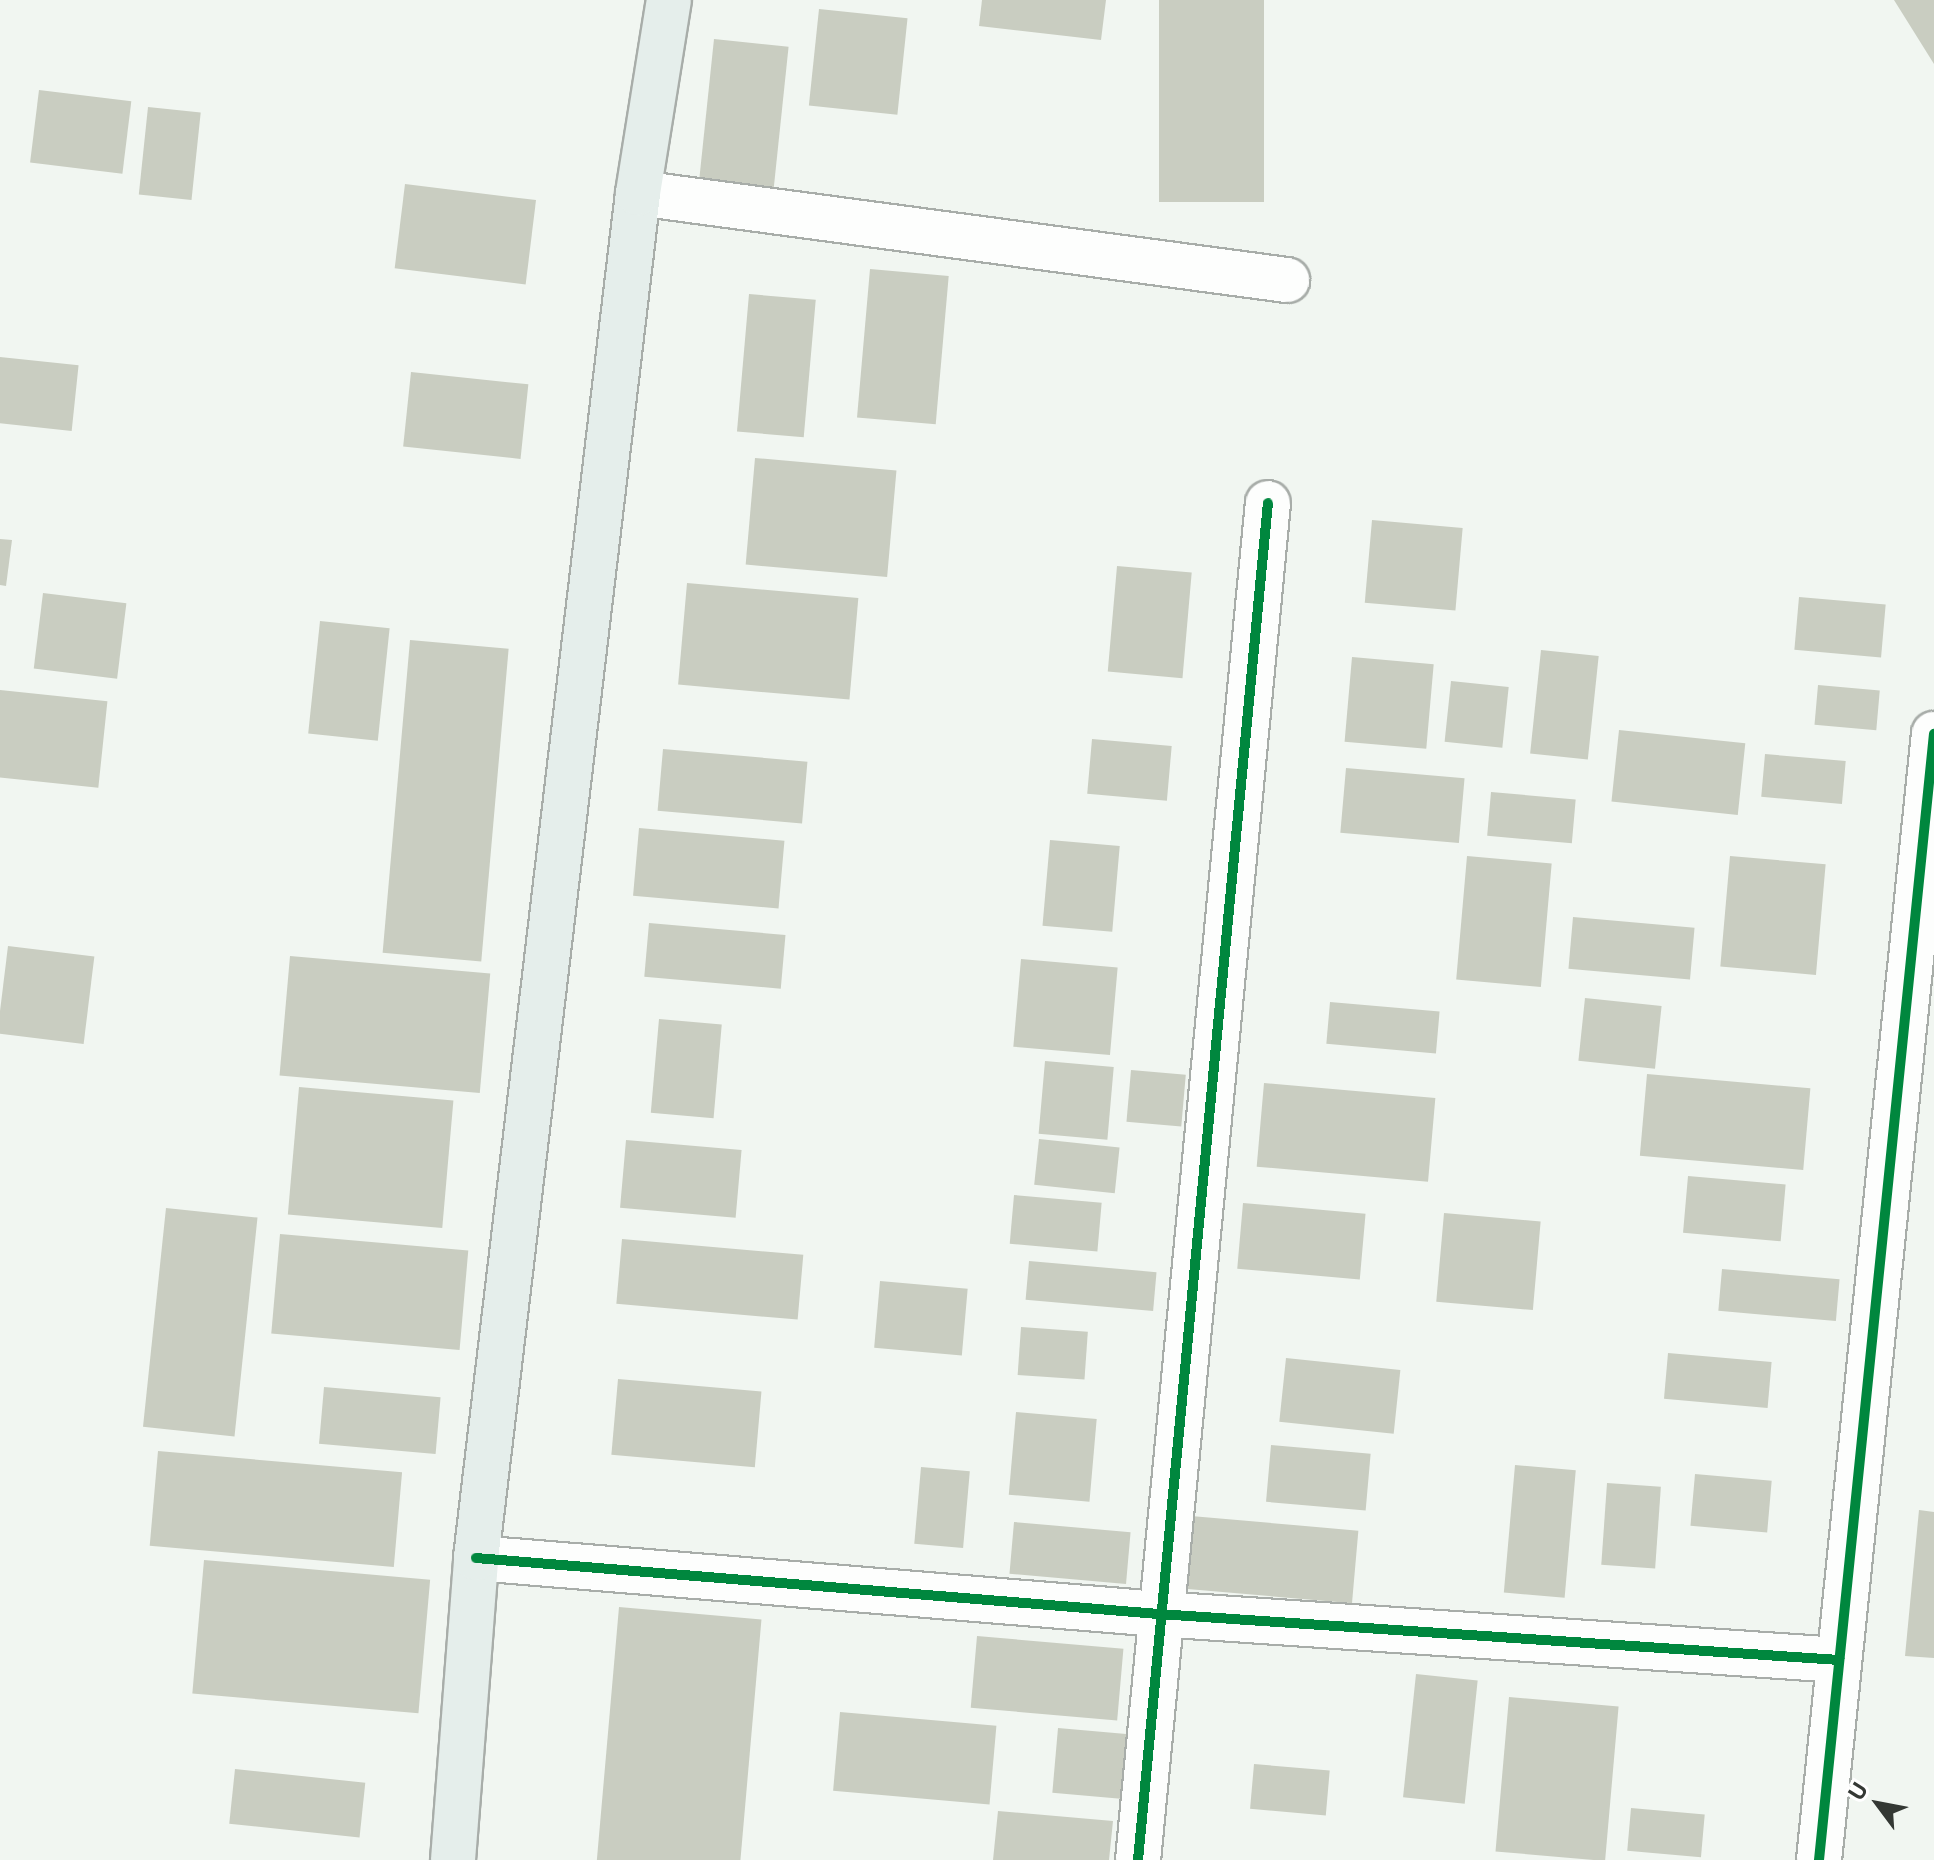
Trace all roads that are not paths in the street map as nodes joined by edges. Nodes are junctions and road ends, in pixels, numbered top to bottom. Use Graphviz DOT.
graph roads {
  1 [pos="669,0"];
  2 [pos="638,193"];
  3 [pos="1287,280"];
  4 [pos="1268,503"];
  5 [pos="1934,734"];
  6 [pos="476,1558"];
  7 [pos="1159,1614"];
  8 [pos="1839,1660"];
  9 [pos="453,1860"];
  10 [pos="1138,1860"];
  11 [pos="1819,1860"];
  1 -- 2 [label="main road"];
  2 -- 3 [label="street"];
  2 -- 6 [label="main road"];
  4 -- 7 [label="street"];
  5 -- 8 [label="street"];
  6 -- 7 [label="street"];
  6 -- 9 [label="main road"];
  7 -- 8 [label="street"];
  7 -- 10 [label="street"];
  8 -- 11 [label="street"];
}
